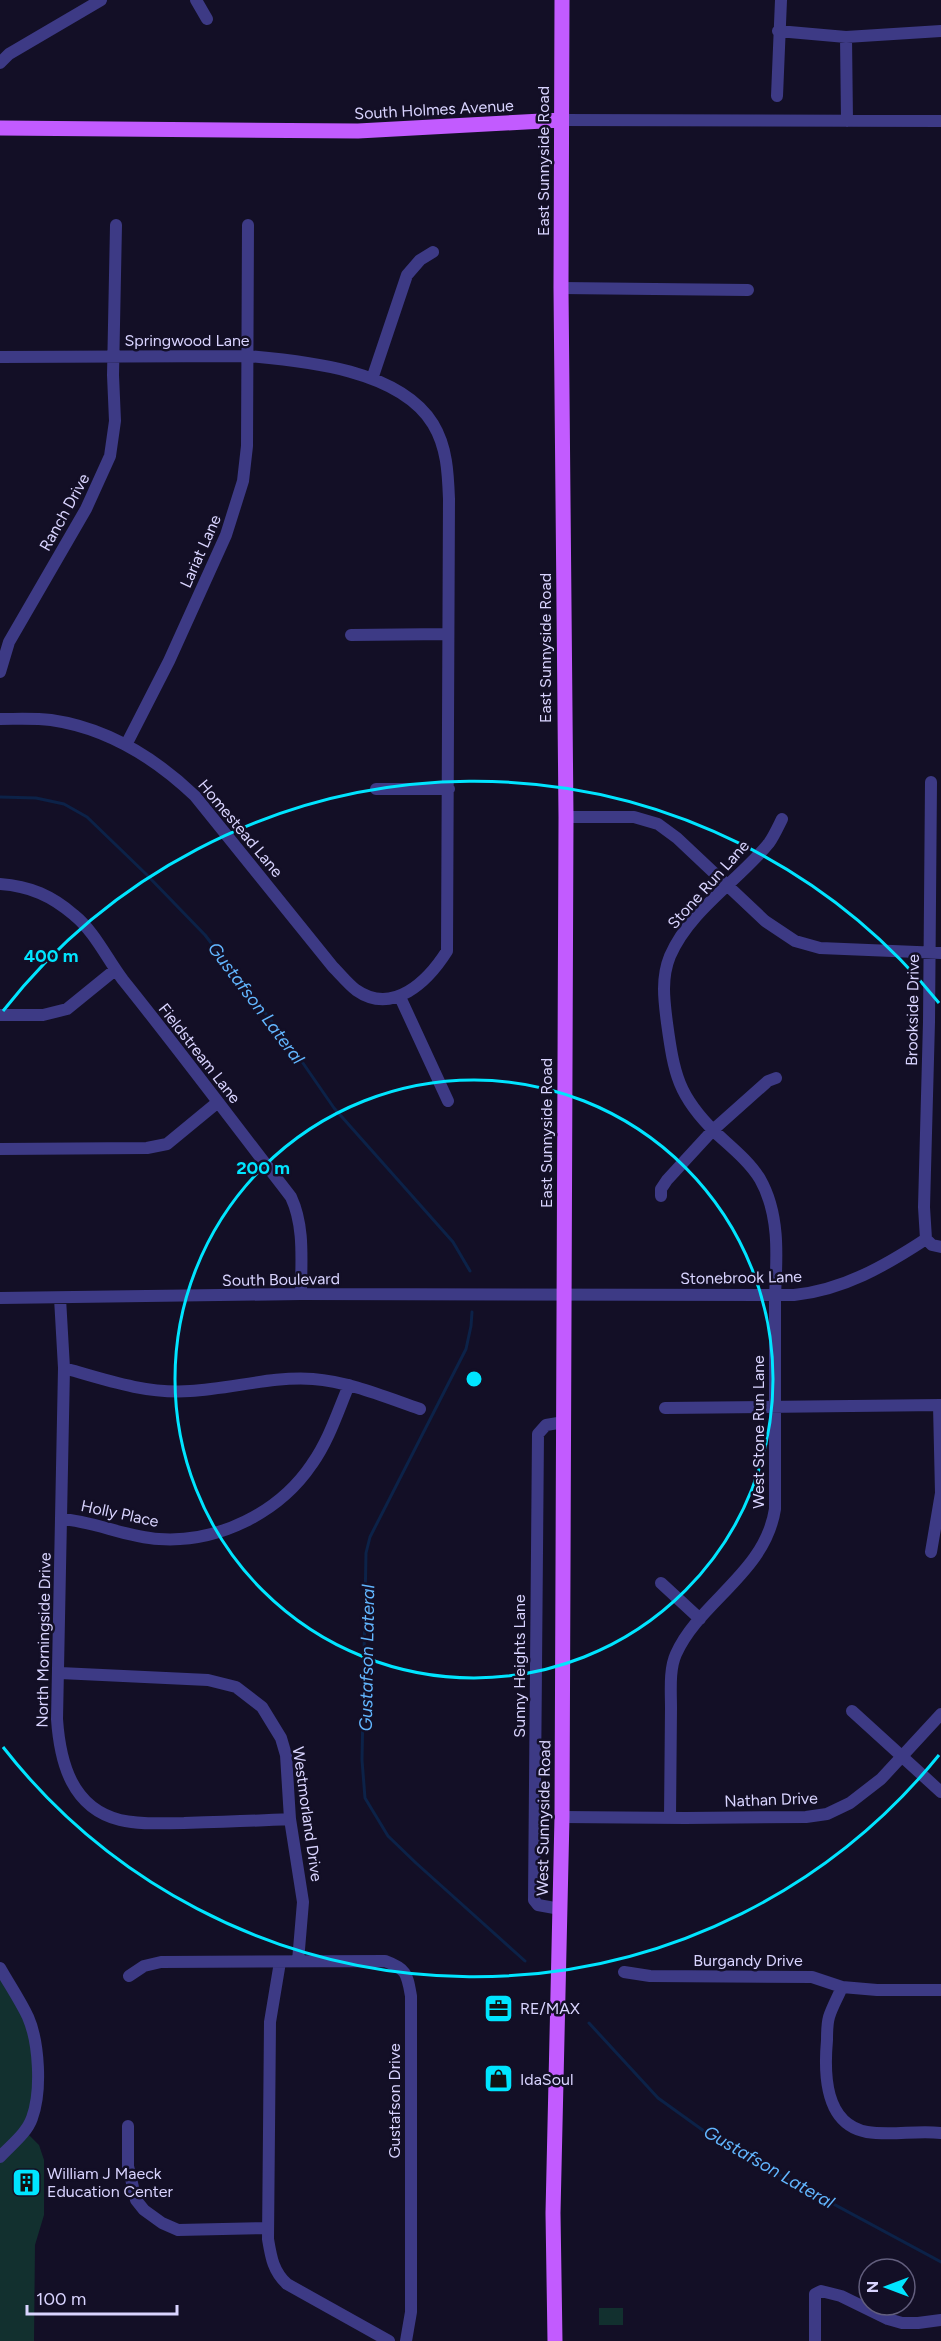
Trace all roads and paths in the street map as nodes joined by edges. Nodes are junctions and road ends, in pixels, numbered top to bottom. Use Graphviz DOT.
graph roads {
  1 [pos="101,0"];
  2 [pos="196,0"];
  3 [pos="562,0"];
  4 [pos="780,0"];
  5 [pos="207,19"];
  6 [pos="778,31"];
  7 [pos="941,31"];
  8 [pos="846,37"];
  9 [pos="0,63"];
  10 [pos="777,96"];
  11 [pos="561,120"];
  12 [pos="847,121"];
  13 [pos="941,121"];
  14 [pos="0,128"];
  15 [pos="116,225"];
  16 [pos="248,225"];
  17 [pos="433,252"];
  18 [pos="561,288"];
  19 [pos="748,290"];
  20 [pos="248,356"];
  21 [pos="0,357"];
  22 [pos="115,357"];
  23 [pos="372,379"];
  24 [pos="448,634"];
  25 [pos="351,635"];
  26 [pos="0,672"];
  27 [pos="0,719"];
  28 [pos="126,745"];
  29 [pos="931,782"];
  30 [pos="376,789"];
  31 [pos="449,789"];
  32 [pos="566,817"];
  33 [pos="782,819"];
  34 [pos="0,884"];
  35 [pos="729,884"];
  36 [pos="935,953"];
  37 [pos="115,970"];
  38 [pos="396,998"];
  39 [pos="0,1015"];
  40 [pos="776,1078"];
  41 [pos="448,1101"];
  42 [pos="218,1102"];
  43 [pos="713,1130"];
  44 [pos="0,1149"];
  45 [pos="661,1196"];
  46 [pos="926,1239"];
  47 [pos="941,1247"];
  48 [pos="777,1264"];
  49 [pos="301,1294"];
  50 [pos="562,1295"];
  51 [pos="775,1295"];
  52 [pos="0,1298"];
  53 [pos="60,1298"];
  54 [pos="64,1368"];
  55 [pos="349,1385"];
  56 [pos="775,1405"];
  57 [pos="940,1405"];
  58 [pos="664,1408"];
  59 [pos="420,1409"];
  60 [pos="564,1422"];
  61 [pos="61,1519"];
  62 [pos="931,1552"];
  63 [pos="661,1583"];
  64 [pos="700,1619"];
  65 [pos="60,1673"];
  66 [pos="852,1711"];
  67 [pos="941,1714"];
  68 [pos="904,1756"];
  69 [pos="941,1792"];
  70 [pos="562,1817"];
  71 [pos="670,1818"];
  72 [pos="290,1819"];
  73 [pos="560,1909"];
  74 [pos="298,1961"];
  75 [pos="280,1962"];
  76 [pos="0,1968"];
  77 [pos="624,1972"];
  78 [pos="129,1976"];
  79 [pos="842,1987"];
  80 [pos="941,1990"];
  81 [pos="128,2126"];
  82 [pos="941,2133"];
  83 [pos="0,2157"];
  84 [pos="268,2228"];
  85 [pos="941,2320"];
  86 [pos="389,2341"];
  87 [pos="406,2341"];
  88 [pos="555,2341"];
  89 [pos="815,2341"];
  1 -- 9 [label="street"];
  2 -- 5 [label="street"];
  3 -- 11 [label="main road, East Sunnyside Road"];
  4 -- 6 [label="street"];
  6 -- 8 [label="street"];
  6 -- 10 [label="street"];
  7 -- 8 [label="street"];
  8 -- 12 [label="street"];
  11 -- 12 [label="street, South Holmes Avenue"];
  11 -- 14 [label="main road, South Holmes Avenue"];
  11 -- 18 [label="main road, East Sunnyside Road"];
  12 -- 13 [label="street, South Holmes Avenue"];
  15 -- 22 [label="street, Ranch Drive"];
  16 -- 20 [label="street, Lariat Lane"];
  17 -- 23 [label="street"];
  18 -- 19 [label="street"];
  18 -- 32 [label="main road, East Sunnyside Road"];
  20 -- 22 [label="street, Springwood Lane"];
  20 -- 23 [label="street, Springwood Lane"];
  20 -- 28 [label="street, Lariat Lane"];
  21 -- 22 [label="street, Springwood Lane"];
  22 -- 26 [label="street, Ranch Drive"];
  23 -- 24 [label="street, Springwood Lane"];
  24 -- 25 [label="street"];
  24 -- 31 [label="street, Springwood Lane"];
  27 -- 28 [label="street, Homestead Lane"];
  28 -- 38 [label="street, Homestead Lane"];
  29 -- 36 [label="street, Brookside Drive"];
  30 -- 31 [label="street"];
  31 -- 38 [label="street, Springwood Lane"];
  32 -- 35 [label="street"];
  32 -- 50 [label="main road, East Sunnyside Road"];
  33 -- 35 [label="street, Stone Run Lane"];
  34 -- 37 [label="street, Fieldstream Lane"];
  35 -- 36 [label="street"];
  35 -- 43 [label="street, Stone Run Lane"];
  36 -- 46 [label="street, Brookside Drive"];
  37 -- 39 [label="street"];
  37 -- 42 [label="street, Fieldstream Lane"];
  38 -- 41 [label="street"];
  40 -- 43 [label="street"];
  42 -- 44 [label="street"];
  42 -- 49 [label="street, Fieldstream Lane"];
  43 -- 45 [label="street"];
  43 -- 48 [label="street, Stone Run Lane"];
  46 -- 47 [label="street"];
  46 -- 51 [label="street, Stonebrook Lane"];
  48 -- 51 [label="street, West Stone Run Lane"];
  49 -- 50 [label="street, South Boulevard"];
  49 -- 53 [label="street, South Boulevard"];
  50 -- 51 [label="street, Stonebrook Lane"];
  50 -- 60 [label="main road, West Sunnyside Road"];
  51 -- 56 [label="street, West Stone Run Lane"];
  52 -- 53 [label="street, South Boulevard"];
  53 -- 54 [label="street, North Morningside Drive"];
  54 -- 55 [label="street"];
  54 -- 61 [label="street, North Morningside Drive"];
  55 -- 59 [label="street"];
  55 -- 61 [label="street, Holly Place"];
  56 -- 57 [label="street"];
  56 -- 58 [label="street"];
  56 -- 64 [label="street, West Stone Run Lane"];
  57 -- 62 [label="street"];
  60 -- 70 [label="main road, West Sunnyside Road"];
  60 -- 73 [label="street, Sunny Heights Lane"];
  61 -- 65 [label="street, North Morningside Drive"];
  63 -- 64 [label="street"];
  64 -- 71 [label="street, West Stone Run Lane"];
  65 -- 72 [label="street, Westmorland Drive"];
  65 -- 72 [label="street, North Morningside Drive"];
  66 -- 68 [label="street"];
  67 -- 68 [label="street, Nathan Drive"];
  68 -- 69 [label="street"];
  68 -- 71 [label="street, Nathan Drive"];
  70 -- 71 [label="street, Nathan Drive"];
  70 -- 73 [label="main road, West Sunnyside Road"];
  72 -- 74 [label="street, Westmorland Drive"];
  73 -- 88 [label="main road, West Sunnyside Road"];
  74 -- 75 [label="street"];
  74 -- 87 [label="street, Gustafson Drive"];
  75 -- 78 [label="street"];
  75 -- 84 [label="street"];
  76 -- 83 [label="street"];
  77 -- 79 [label="street, Burgandy Drive"];
  79 -- 80 [label="street, Burgandy Drive"];
  79 -- 82 [label="street"];
  81 -- 84 [label="street"];
  84 -- 86 [label="street"];
  85 -- 89 [label="street"];
}
